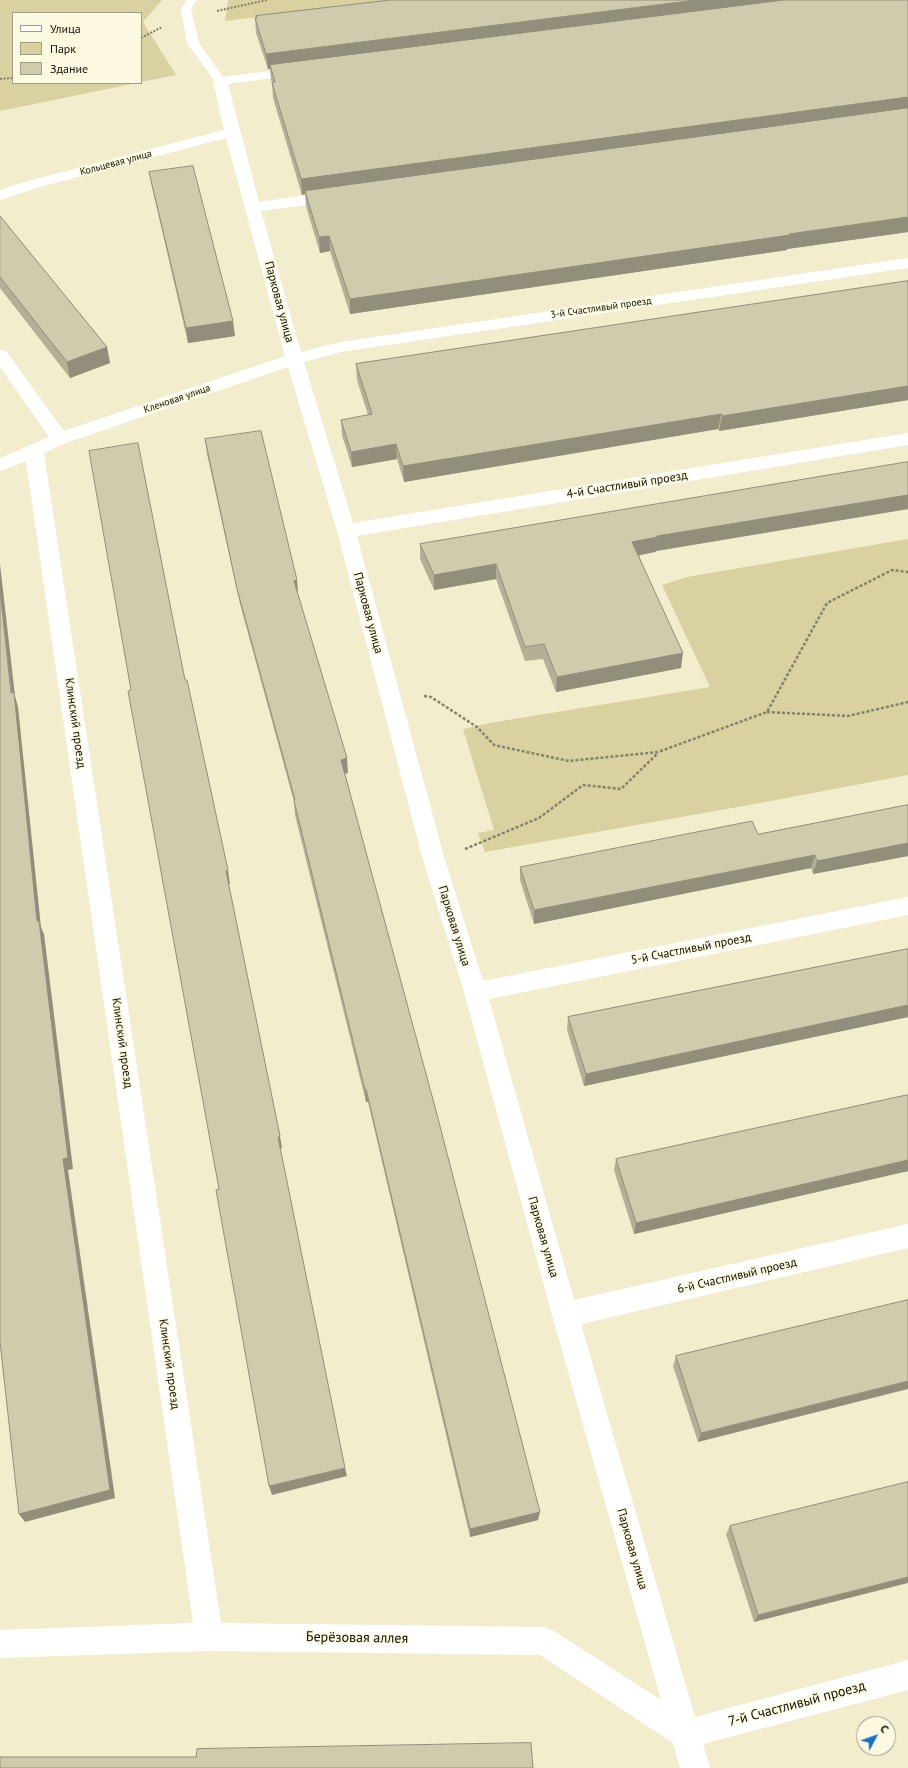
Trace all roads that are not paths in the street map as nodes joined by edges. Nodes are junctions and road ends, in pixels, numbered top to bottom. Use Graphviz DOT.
graph roads {
  1 [pos="192,0"];
  2 [pos="314,69"];
  3 [pos="220,81"];
  4 [pos="232,132"];
  5 [pos="348,194"];
  6 [pos="0,195"];
  7 [pos="254,207"];
  8 [pos="908,263"];
  9 [pos="0,355"];
  10 [pos="294,359"];
  11 [pos="60,439"];
  12 [pos="908,439"];
  13 [pos="34,450"];
  14 [pos="0,466"];
  15 [pos="346,531"];
  16 [pos="908,906"];
  17 [pos="475,992"];
  18 [pos="908,1236"];
  19 [pos="565,1316"];
  20 [pos="209,1637"];
  21 [pos="0,1644"];
  22 [pos="908,1675"];
  23 [pos="686,1734"];
  24 [pos="695,1768"];
  1 -- 3 [label="lane"];
  2 -- 3 [label="street"];
  3 -- 4 [label="street, Парковая улица"];
  4 -- 6 [label="street, Кольцевая улица"];
  4 -- 7 [label="street, Парковая улица"];
  5 -- 7 [label="street"];
  7 -- 10 [label="street, Парковая улица"];
  8 -- 10 [label="street, 3-й Счастливый проезд"];
  9 -- 11 [label="street"];
  10 -- 11 [label="street, Кленовая улица"];
  10 -- 15 [label="street, Парковая улица"];
  11 -- 13 [label="street, Кленовая улица"];
  12 -- 15 [label="street, 4-й Счастливый проезд"];
  13 -- 14 [label="street, Кленовая улица"];
  13 -- 20 [label="street, Клинский проезд"];
  15 -- 17 [label="street, Парковая улица"];
  16 -- 17 [label="street, 5-й Счастливый проезд"];
  17 -- 19 [label="street, Парковая улица"];
  18 -- 19 [label="street, 6-й Счастливый проезд"];
  19 -- 23 [label="street, Парковая улица"];
  20 -- 21 [label="street, Берёзовая аллея"];
  20 -- 23 [label="street, Берёзовая аллея"];
  22 -- 23 [label="street, 7-й Счастливый проезд"];
  23 -- 24 [label="street, Парковая улица"];
}
